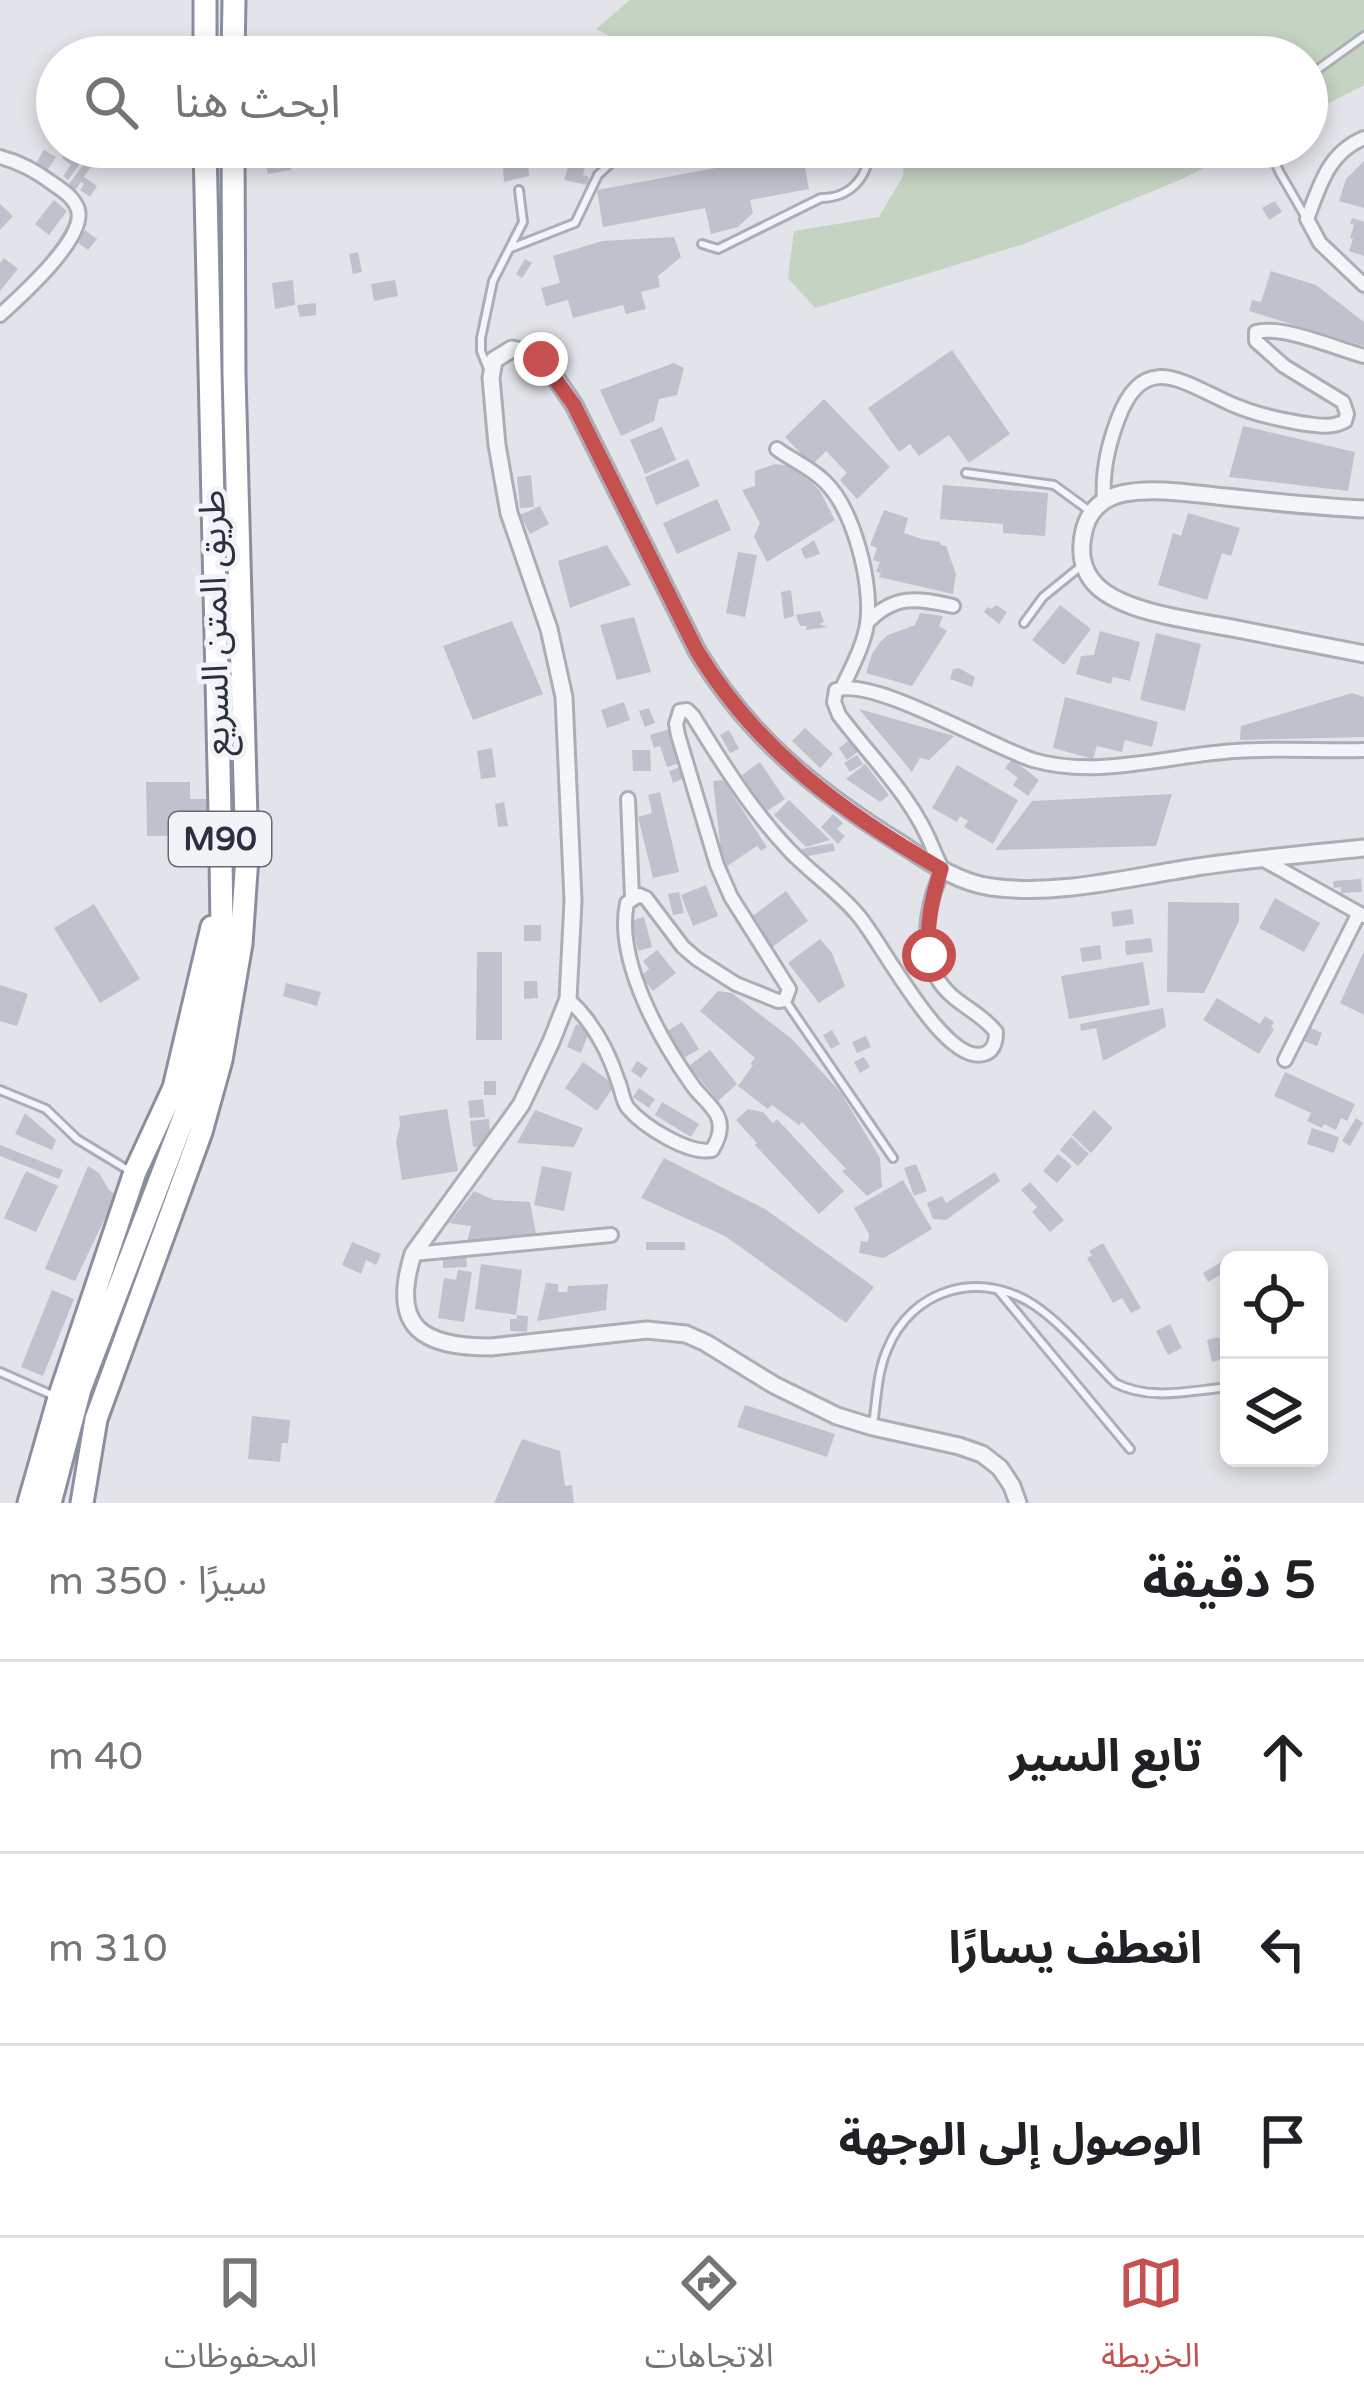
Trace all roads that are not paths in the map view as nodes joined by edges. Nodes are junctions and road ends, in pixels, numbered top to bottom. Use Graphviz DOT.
graph roads {
  1 [pos="205,0"];
  2 [pos="234,0"];
  3 [pos="205,36"];
  4 [pos="233,36"];
  5 [pos="1364,36"];
  6 [pos="1328,62"];
  7 [pos="1364,138"];
  8 [pos="0,157"];
  9 [pos="205,168"];
  10 [pos="233,168"];
  11 [pos="606,168"];
  12 [pos="866,168"];
  13 [pos="1278,168"];
  14 [pos="519,190"];
  15 [pos="1307,219"];
  16 [pos="702,244"];
  17 [pos="508,250"];
  18 [pos="1364,285"];
  19 [pos="0,316"];
  20 [pos="1364,356"];
  21 [pos="491,378"];
  22 [pos="777,449"];
  23 [pos="966,473"];
  24 [pos="1097,506"];
  25 [pos="1364,508"];
  26 [pos="1083,565"];
  27 [pos="953,606"];
  28 [pos="867,622"];
  29 [pos="1024,622"];
  30 [pos="1364,654"];
  31 [pos="844,686"];
  32 [pos="1364,751"];
  33 [pos="628,799"];
  34 [pos="1364,848"];
  35 [pos="1261,858"];
  36 [pos="941,869"];
  37 [pos="221,896"];
  38 [pos="632,898"];
  39 [pos="1362,915"];
  40 [pos="568,999"];
  41 [pos="785,1000"];
  42 [pos="1285,1060"];
  43 [pos="0,1090"];
  44 [pos="893,1158"];
  45 [pos="135,1172"];
  46 [pos="611,1235"];
  47 [pos="413,1254"];
  48 [pos="997,1289"];
  49 [pos="0,1372"];
  50 [pos="1220,1388"];
  51 [pos="67,1401"];
  52 [pos="873,1427"];
  53 [pos="89,1449"];
  54 [pos="1130,1449"];
  55 [pos="29,1503"];
  56 [pos="50,1503"];
  57 [pos="82,1503"];
  58 [pos="97,1503"];
  59 [pos="1018,1503"];
  1 -- 3 [label="highway"];
  2 -- 4 [label="highway"];
  5 -- 6 [label="lane"];
  7 -- 15 [label="street"];
  8 -- 19 [label="street"];
  9 -- 37 [label="highway, طريق المتن السريع / M90"];
  10 -- 53 [label="highway, طريق المتن السريع / M90"];
  11 -- 17 [label="lane"];
  12 -- 16 [label="lane"];
  13 -- 15 [label="lane"];
  14 -- 17 [label="lane"];
  15 -- 18 [label="street"];
  17 -- 21 [label="lane"];
  20 -- 24 [label="street"];
  21 -- 36 [label="street"];
  21 -- 40 [label="street"];
  22 -- 28 [label="street"];
  23 -- 24 [label="lane"];
  24 -- 25 [label="street"];
  24 -- 26 [label="street"];
  26 -- 29 [label="lane"];
  26 -- 30 [label="street"];
  27 -- 28 [label="street"];
  28 -- 31 [label="street"];
  31 -- 32 [label="street"];
  31 -- 36 [label="street"];
  33 -- 38 [label="street"];
  34 -- 35 [label="street"];
  35 -- 36 [label="street"];
  35 -- 39 [label="street"];
  36 -- 41 [label="street"];
  37 -- 45 [label="highway"];
  37 -- 51 [label="highway, طريق المتن السريع / M90"];
  38 -- 40 [label="street"];
  38 -- 41 [label="street"];
  39 -- 42 [label="street"];
  40 -- 47 [label="street"];
  41 -- 44 [label="lane"];
  43 -- 45 [label="lane"];
  45 -- 51 [label="highway"];
  46 -- 47 [label="street"];
  47 -- 52 [label="street"];
  48 -- 50 [label="lane"];
  48 -- 52 [label="lane"];
  48 -- 54 [label="lane"];
  49 -- 51 [label="lane"];
  51 -- 55 [label="highway"];
  51 -- 56 [label="highway, طريق المتن السريع / M90"];
  52 -- 59 [label="street"];
  53 -- 57 [label="highway, طريق المتن السريع / M90"];
  53 -- 58 [label="highway"];
}
